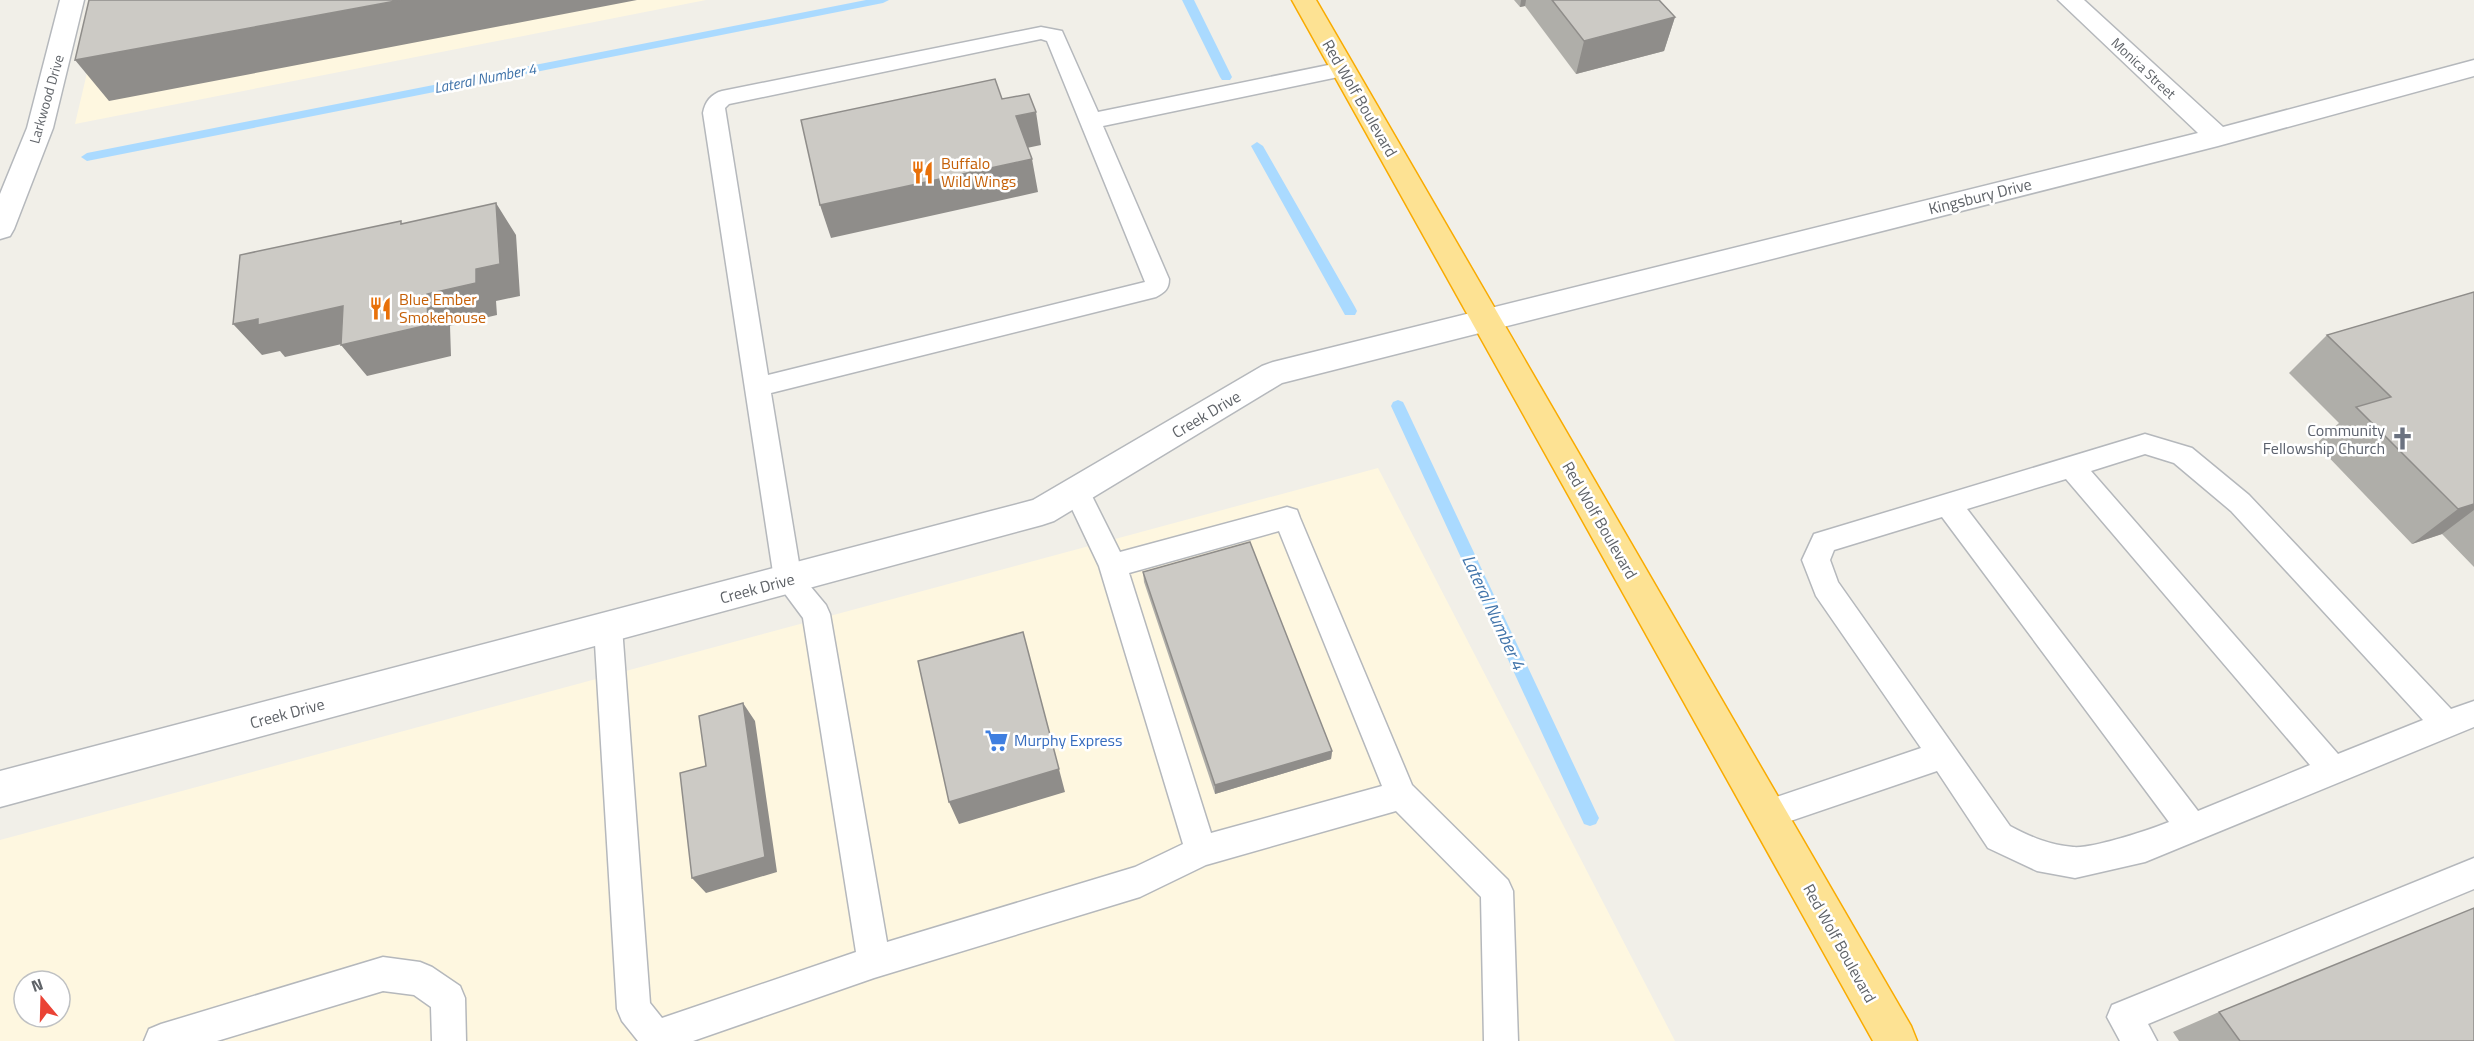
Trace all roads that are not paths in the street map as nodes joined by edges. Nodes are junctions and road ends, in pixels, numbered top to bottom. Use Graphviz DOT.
graph roads {
  1 [pos="72,0"];
  2 [pos="1304,0"];
  3 [pos="2070,0"];
  4 [pos="2474,68"];
  5 [pos="1343,69"];
  6 [pos="1090,121"];
  7 [pos="2218,137"];
  8 [pos="0,229"];
  9 [pos="1486,319"];
  10 [pos="757,387"];
  11 [pos="2072,467"];
  12 [pos="1077,490"];
  13 [pos="1947,504"];
  14 [pos="1113,566"];
  15 [pos="788,579"];
  16 [pos="608,627"];
  17 [pos="2460,719"];
  18 [pos="1943,755"];
  19 [pos="2333,770"];
  20 [pos="0,789"];
  21 [pos="1401,795"];
  22 [pos="1767,814"];
  23 [pos="2192,828"];
  24 [pos="1201,851"];
  25 [pos="2474,873"];
  26 [pos="874,962"];
  27 [pos="161,1041"];
  28 [pos="449,1041"];
  29 [pos="1501,1041"];
  30 [pos="1896,1041"];
  31 [pos="2140,1041"];
  1 -- 8 [label="street, Larkwood Drive"];
  2 -- 5 [label="highway, Red Wolf Boulevard"];
  3 -- 7 [label="street, Monica Street"];
  4 -- 7 [label="street, Kingsbury Drive"];
  5 -- 6 [label="lane"];
  5 -- 9 [label="highway, Red Wolf Boulevard"];
  6 -- 10 [label="lane"];
  6 -- 10 [label="lane"];
  7 -- 9 [label="street, Kingsbury Drive"];
  9 -- 12 [label="street, Creek Drive"];
  9 -- 22 [label="highway, Red Wolf Boulevard"];
  10 -- 15 [label="lane"];
  11 -- 13 [label="lane"];
  11 -- 17 [label="lane"];
  11 -- 19 [label="lane"];
  12 -- 14 [label="lane"];
  12 -- 15 [label="street, Creek Drive"];
  13 -- 18 [label="lane"];
  13 -- 23 [label="lane"];
  14 -- 21 [label="lane"];
  14 -- 24 [label="lane"];
  15 -- 16 [label="street, Creek Drive"];
  15 -- 26 [label="lane"];
  16 -- 20 [label="street, Creek Drive"];
  16 -- 26 [label="lane"];
  17 -- 19 [label="lane"];
  18 -- 22 [label="lane"];
  18 -- 23 [label="lane"];
  19 -- 23 [label="lane"];
  21 -- 24 [label="lane"];
  21 -- 29 [label="lane"];
  22 -- 30 [label="highway, Red Wolf Boulevard"];
  24 -- 26 [label="lane"];
  25 -- 31 [label="lane"];
  27 -- 28 [label="lane"];
}
